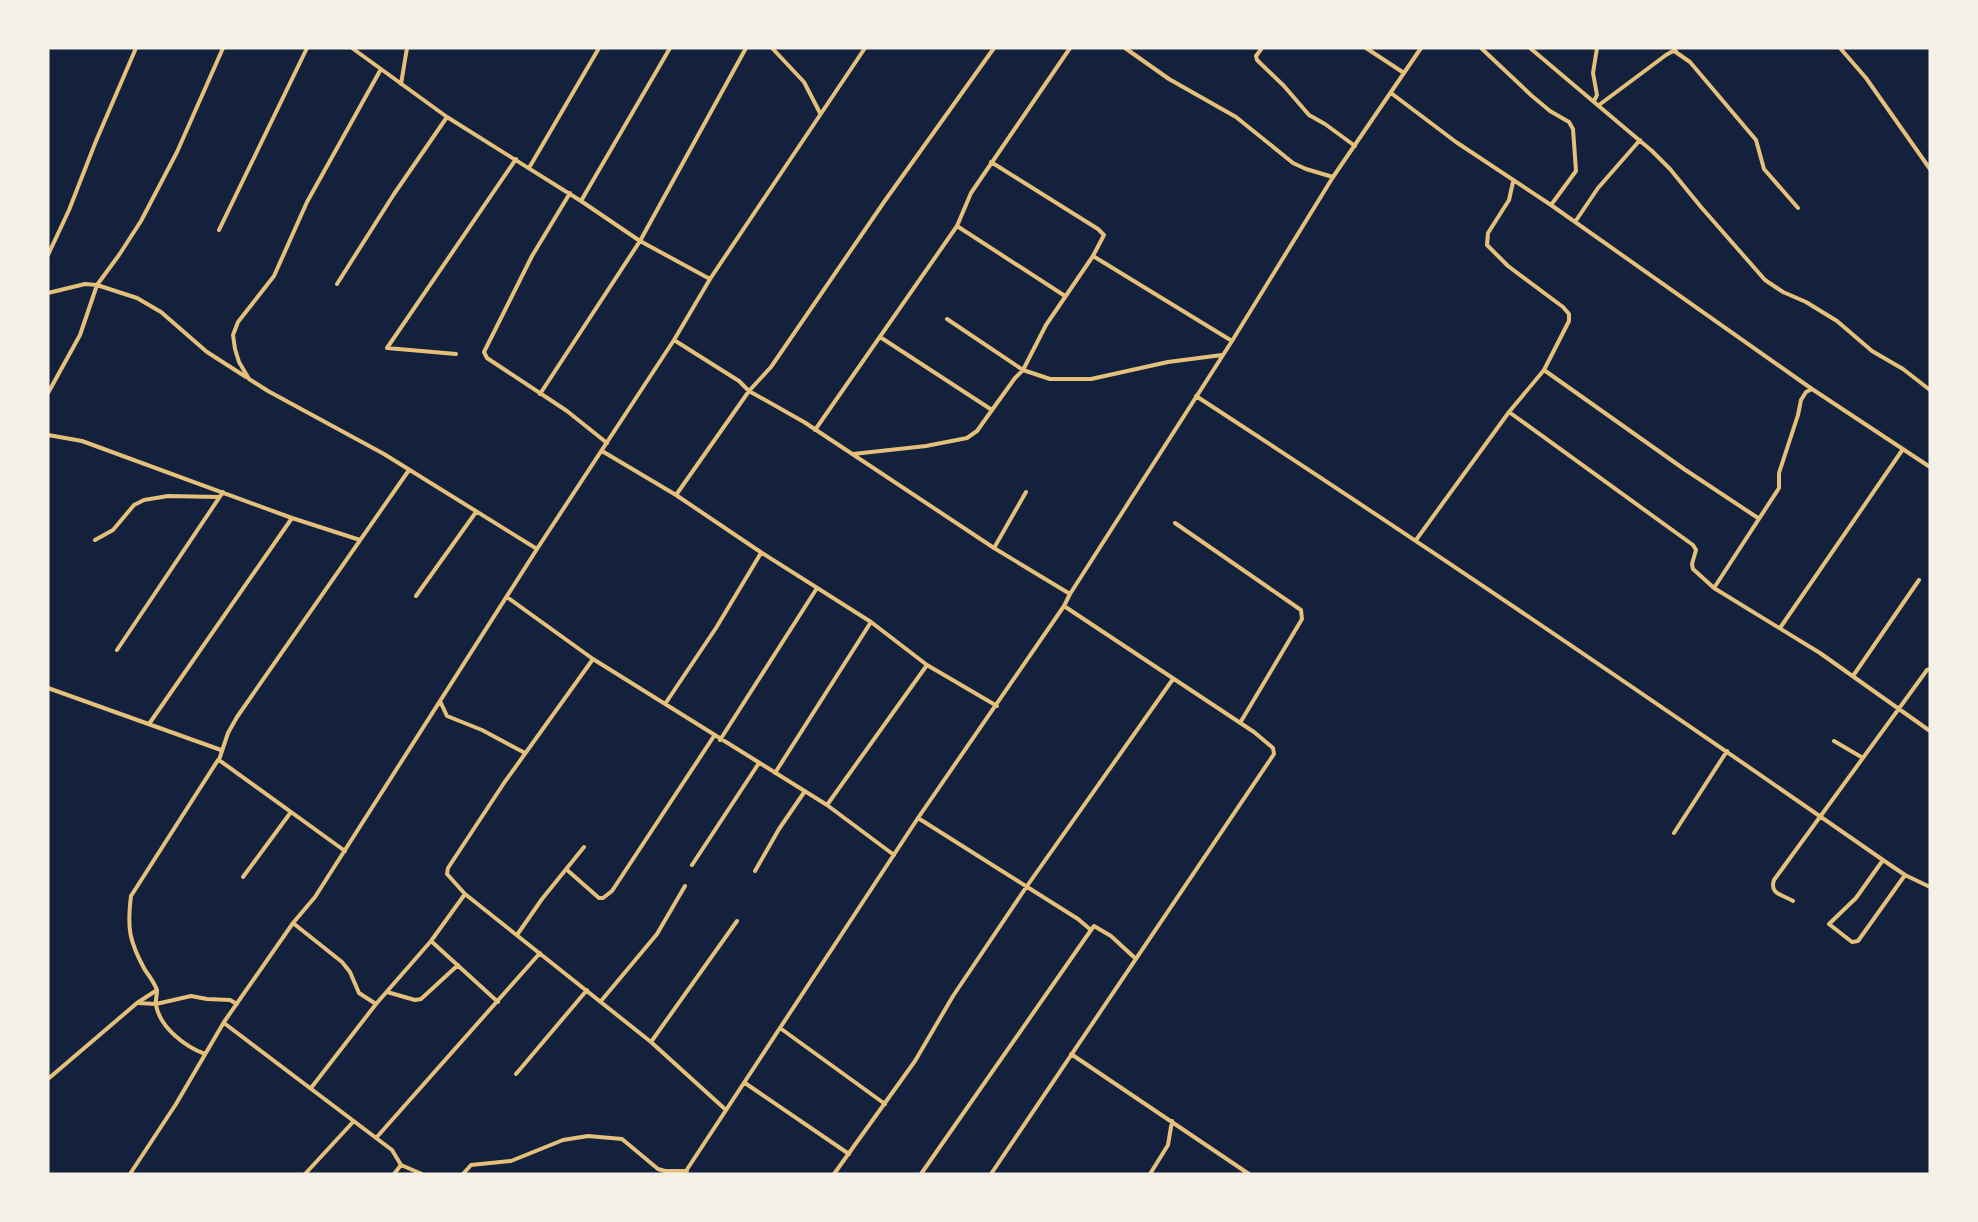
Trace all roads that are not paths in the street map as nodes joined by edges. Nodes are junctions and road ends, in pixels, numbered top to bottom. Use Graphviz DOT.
graph roads {
  1 [pos="136,48"];
  2 [pos="223,48"];
  3 [pos="307,48"];
  4 [pos="352,48"];
  5 [pos="407,48"];
  6 [pos="599,48"];
  7 [pos="670,48"];
  8 [pos="746,48"];
  9 [pos="772,48"];
  10 [pos="865,48"];
  11 [pos="994,48"];
  12 [pos="1070,48"];
  13 [pos="1125,48"];
  14 [pos="1262,48"];
  15 [pos="1366,48"];
  16 [pos="1421,48"];
  17 [pos="1481,48"];
  18 [pos="1530,48"];
  19 [pos="1597,48"];
  20 [pos="1840,48"];
  21 [pos="1675,50"];
  22 [pos="381,69"];
  23 [pos="1404,73"];
  24 [pos="401,84"];
  25 [pos="1391,93"];
  26 [pos="1594,101"];
  27 [pos="1599,105"];
  28 [pos="820,114"];
  29 [pos="447,117"];
  30 [pos="1640,140"];
  31 [pos="1354,146"];
  32 [pos="516,159"];
  33 [pos="992,162"];
  34 [pos="529,168"];
  35 [pos="1930,169"];
  36 [pos="1333,177"];
  37 [pos="1513,181"];
  38 [pos="570,193"];
  39 [pos="581,201"];
  40 [pos="1551,205"];
  41 [pos="1798,208"];
  42 [pos="1575,222"];
  43 [pos="957,226"];
  44 [pos="219,230"];
  45 [pos="640,241"];
  46 [pos="48,255"];
  47 [pos="1093,256"];
  48 [pos="710,279"];
  49 [pos="337,284"];
  50 [pos="97,285"];
  51 [pos="48,293"];
  52 [pos="1065,296"];
  53 [pos="946,319"];
  54 [pos="880,337"];
  55 [pos="674,340"];
  56 [pos="1232,341"];
  57 [pos="456,354"];
  58 [pos="1222,355"];
  59 [pos="1023,370"];
  60 [pos="1544,370"];
  61 [pos="249,379"];
  62 [pos="1812,389"];
  63 [pos="1930,390"];
  64 [pos="749,391"];
  65 [pos="48,393"];
  66 [pos="540,394"];
  67 [pos="1196,396"];
  68 [pos="992,410"];
  69 [pos="1509,412"];
  70 [pos="815,429"];
  71 [pos="48,435"];
  72 [pos="607,443"];
  73 [pos="1903,449"];
  74 [pos="603,451"];
  75 [pos="852,454"];
  76 [pos="1930,467"];
  77 [pos="409,470"];
  78 [pos="223,492"];
  79 [pos="1026,492"];
  80 [pos="676,495"];
  81 [pos="219,497"];
  82 [pos="476,512"];
  83 [pos="292,518"];
  84 [pos="1758,518"];
  85 [pos="1175,523"];
  86 [pos="95,540"];
  87 [pos="360,540"];
  88 [pos="1416,540"];
  89 [pos="994,548"];
  90 [pos="537,549"];
  91 [pos="762,553"];
  92 [pos="1919,580"];
  93 [pos="817,588"];
  94 [pos="1714,588"];
  95 [pos="1070,594"];
  96 [pos="416,596"];
  97 [pos="507,597"];
  98 [pos="1064,606"];
  99 [pos="871,622"];
  100 [pos="1780,628"];
  101 [pos="117,650"];
  102 [pos="593,659"];
  103 [pos="927,665"];
  104 [pos="1930,669"];
  105 [pos="1853,676"];
  106 [pos="1173,679"];
  107 [pos="48,688"];
  108 [pos="440,700"];
  109 [pos="665,704"];
  110 [pos="997,706"];
  111 [pos="1898,708"];
  112 [pos="1240,723"];
  113 [pos="149,724"];
  114 [pos="1930,731"];
  115 [pos="714,735"];
  116 [pos="720,740"];
  117 [pos="1834,741"];
  118 [pos="221,750"];
  119 [pos="1727,751"];
  120 [pos="525,753"];
  121 [pos="1863,758"];
  122 [pos="219,760"];
  123 [pos="759,763"];
  124 [pos="776,773"];
  125 [pos="805,791"];
  126 [pos="827,805"];
  127 [pos="291,812"];
  128 [pos="1821,817"];
  129 [pos="918,818"];
  130 [pos="1674,833"];
  131 [pos="584,848"];
  132 [pos="345,851"];
  133 [pos="894,855"];
  134 [pos="1883,860"];
  135 [pos="692,866"];
  136 [pos="566,869"];
  137 [pos="755,871"];
  138 [pos="1905,875"];
  139 [pos="243,877"];
  140 [pos="685,886"];
  141 [pos="1027,886"];
  142 [pos="1930,887"];
  143 [pos="465,894"];
  144 [pos="1793,901"];
  145 [pos="736,921"];
  146 [pos="293,922"];
  147 [pos="1091,930"];
  148 [pos="517,935"];
  149 [pos="431,940"];
  150 [pos="540,953"];
  151 [pos="1136,959"];
  152 [pos="458,965"];
  153 [pos="157,990"];
  154 [pos="587,990"];
  155 [pos="387,992"];
  156 [pos="601,1001"];
  157 [pos="498,1002"];
  158 [pos="137,1003"];
  159 [pos="237,1004"];
  160 [pos="376,1004"];
  161 [pos="156,1005"];
  162 [pos="224,1022"];
  163 [pos="780,1028"];
  164 [pos="651,1042"];
  165 [pos="205,1054"];
  166 [pos="1071,1054"];
  167 [pos="516,1074"];
  168 [pos="48,1079"];
  169 [pos="745,1083"];
  170 [pos="311,1088"];
  171 [pos="885,1104"];
  172 [pos="726,1110"];
  173 [pos="1172,1120"];
  174 [pos="353,1122"];
  175 [pos="376,1138"];
  176 [pos="849,1154"];
  177 [pos="401,1165"];
  178 [pos="685,1172"];
  179 [pos="130,1174"];
  180 [pos="305,1174"];
  181 [pos="394,1174"];
  182 [pos="422,1174"];
  183 [pos="463,1174"];
  184 [pos="834,1174"];
  185 [pos="921,1174"];
  186 [pos="991,1174"];
  187 [pos="1150,1174"];
  188 [pos="1249,1174"];
  1 -- 46 [label="street"];
  2 -- 50 [label="street"];
  3 -- 44 [label="street"];
  4 -- 22 [label="street"];
  5 -- 24 [label="street"];
  6 -- 34 [label="street"];
  7 -- 39 [label="street"];
  8 -- 45 [label="street"];
  9 -- 28 [label="street"];
  10 -- 28 [label="street"];
  11 -- 64 [label="street"];
  12 -- 33 [label="street"];
  13 -- 36 [label="street"];
  14 -- 31 [label="street"];
  15 -- 23 [label="street"];
  16 -- 23 [label="street"];
  17 -- 40 [label="street"];
  18 -- 26 [label="street"];
  19 -- 26 [label="street"];
  20 -- 35 [label="street"];
  21 -- 27 [label="street"];
  21 -- 41 [label="street"];
  22 -- 24 [label="street"];
  22 -- 61 [label="street"];
  23 -- 25 [label="street"];
  24 -- 29 [label="street"];
  25 -- 31 [label="street"];
  25 -- 37 [label="street"];
  26 -- 27 [label="street"];
  27 -- 30 [label="street"];
  28 -- 48 [label="street"];
  29 -- 32 [label="street"];
  29 -- 49 [label="street"];
  30 -- 42 [label="street"];
  30 -- 63 [label="street"];
  31 -- 36 [label="street"];
  32 -- 34 [label="street"];
  32 -- 57 [label="street"];
  33 -- 43 [label="street"];
  33 -- 47 [label="street"];
  34 -- 38 [label="street"];
  36 -- 56 [label="street"];
  37 -- 40 [label="street"];
  37 -- 60 [label="street"];
  38 -- 39 [label="street"];
  38 -- 66 [label="street"];
  39 -- 45 [label="street"];
  40 -- 42 [label="street"];
  42 -- 62 [label="street"];
  43 -- 52 [label="street"];
  43 -- 54 [label="street"];
  45 -- 48 [label="street"];
  45 -- 66 [label="street"];
  47 -- 52 [label="street"];
  47 -- 56 [label="street"];
  48 -- 55 [label="street"];
  50 -- 51 [label="street"];
  50 -- 61 [label="street"];
  50 -- 65 [label="street"];
  52 -- 59 [label="street"];
  53 -- 59 [label="street"];
  54 -- 68 [label="street"];
  54 -- 70 [label="street"];
  55 -- 64 [label="street"];
  55 -- 72 [label="street"];
  56 -- 58 [label="street"];
  58 -- 59 [label="street"];
  58 -- 67 [label="street"];
  59 -- 68 [label="street"];
  60 -- 69 [label="street"];
  60 -- 84 [label="street"];
  61 -- 77 [label="street"];
  62 -- 73 [label="street"];
  62 -- 84 [label="street"];
  64 -- 70 [label="street"];
  64 -- 80 [label="street"];
  66 -- 72 [label="street"];
  67 -- 88 [label="street"];
  67 -- 95 [label="street"];
  68 -- 75 [label="street"];
  69 -- 88 [label="street"];
  69 -- 94 [label="street"];
  70 -- 75 [label="street"];
  71 -- 78 [label="street"];
  72 -- 74 [label="street"];
  73 -- 76 [label="street"];
  73 -- 100 [label="street"];
  74 -- 80 [label="street"];
  74 -- 90 [label="street"];
  75 -- 89 [label="street"];
  77 -- 82 [label="street"];
  77 -- 87 [label="street"];
  78 -- 81 [label="street"];
  78 -- 83 [label="street"];
  79 -- 89 [label="street"];
  80 -- 91 [label="street"];
  81 -- 86 [label="street"];
  81 -- 101 [label="street"];
  82 -- 90 [label="street"];
  82 -- 96 [label="street"];
  83 -- 87 [label="street"];
  83 -- 113 [label="street"];
  84 -- 94 [label="street"];
  85 -- 112 [label="street"];
  87 -- 118 [label="street"];
  88 -- 119 [label="street"];
  89 -- 95 [label="street"];
  90 -- 97 [label="street"];
  91 -- 93 [label="street"];
  91 -- 109 [label="street"];
  92 -- 105 [label="street"];
  93 -- 99 [label="street"];
  93 -- 116 [label="street"];
  94 -- 100 [label="street"];
  95 -- 98 [label="street"];
  97 -- 102 [label="street"];
  97 -- 108 [label="street"];
  98 -- 106 [label="street"];
  98 -- 110 [label="street"];
  99 -- 103 [label="street"];
  99 -- 124 [label="street"];
  100 -- 105 [label="street"];
  102 -- 109 [label="street"];
  102 -- 120 [label="street"];
  103 -- 110 [label="street"];
  103 -- 126 [label="street"];
  104 -- 111 [label="street"];
  105 -- 111 [label="street"];
  106 -- 112 [label="street"];
  106 -- 141 [label="street"];
  107 -- 113 [label="street"];
  108 -- 120 [label="street"];
  108 -- 132 [label="street"];
  109 -- 115 [label="street"];
  110 -- 129 [label="street"];
  111 -- 114 [label="street"];
  111 -- 121 [label="street"];
  112 -- 151 [label="street"];
  113 -- 118 [label="street"];
  115 -- 116 [label="street"];
  115 -- 136 [label="street"];
  116 -- 123 [label="street"];
  117 -- 121 [label="street"];
  118 -- 122 [label="street"];
  119 -- 128 [label="street"];
  119 -- 130 [label="street"];
  120 -- 143 [label="street"];
  121 -- 128 [label="street"];
  122 -- 127 [label="street"];
  122 -- 153 [label="street"];
  123 -- 124 [label="street"];
  123 -- 135 [label="street"];
  124 -- 125 [label="street"];
  125 -- 126 [label="street"];
  125 -- 137 [label="street"];
  126 -- 133 [label="street"];
  127 -- 132 [label="street"];
  127 -- 139 [label="street"];
  128 -- 134 [label="street"];
  128 -- 144 [label="street"];
  129 -- 133 [label="street"];
  129 -- 141 [label="street"];
  131 -- 136 [label="street"];
  132 -- 146 [label="street"];
  133 -- 163 [label="street"];
  134 -- 138 [label="street"];
  134 -- 138 [label="street"];
  136 -- 148 [label="street"];
  138 -- 142 [label="street"];
  140 -- 156 [label="street"];
  141 -- 147 [label="street"];
  141 -- 171 [label="street"];
  143 -- 148 [label="street"];
  143 -- 149 [label="street"];
  145 -- 164 [label="street"];
  146 -- 159 [label="street"];
  146 -- 160 [label="street"];
  147 -- 151 [label="street"];
  147 -- 185 [label="street"];
  148 -- 150 [label="street"];
  149 -- 152 [label="street"];
  149 -- 155 [label="street"];
  150 -- 154 [label="street"];
  150 -- 157 [label="street"];
  151 -- 166 [label="street"];
  152 -- 155 [label="street"];
  152 -- 157 [label="street"];
  153 -- 158 [label="street"];
  153 -- 161 [label="street"];
  154 -- 156 [label="street"];
  154 -- 167 [label="street"];
  155 -- 160 [label="street"];
  156 -- 164 [label="street"];
  157 -- 175 [label="street"];
  158 -- 161 [label="street"];
  158 -- 168 [label="street"];
  159 -- 161 [label="street"];
  159 -- 162 [label="street"];
  160 -- 170 [label="street"];
  161 -- 165 [label="street"];
  162 -- 165 [label="street"];
  162 -- 170 [label="street"];
  163 -- 169 [label="street"];
  163 -- 171 [label="street"];
  164 -- 172 [label="street"];
  165 -- 179 [label="street"];
  166 -- 173 [label="street"];
  166 -- 186 [label="street"];
  169 -- 172 [label="street"];
  169 -- 176 [label="street"];
  170 -- 174 [label="street"];
  171 -- 176 [label="street"];
  172 -- 178 [label="street"];
  173 -- 187 [label="street"];
  173 -- 188 [label="street"];
  174 -- 175 [label="street"];
  174 -- 180 [label="street"];
  175 -- 177 [label="street"];
  176 -- 184 [label="street"];
  177 -- 181 [label="street"];
  177 -- 182 [label="street"];
  178 -- 183 [label="street"];
}
